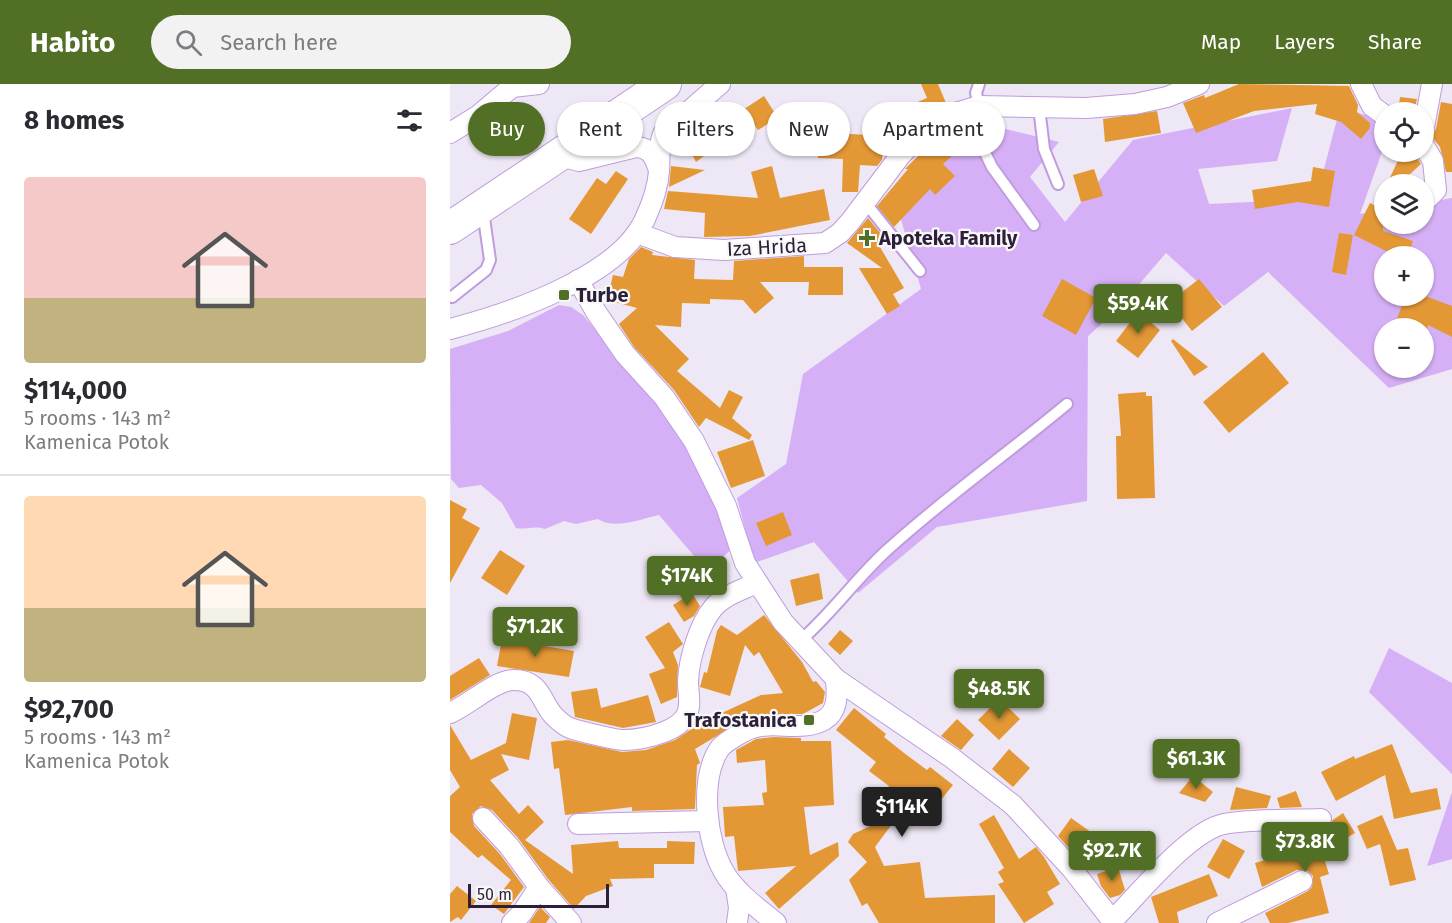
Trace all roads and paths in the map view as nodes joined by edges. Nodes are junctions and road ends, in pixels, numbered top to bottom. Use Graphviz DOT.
graph roads {
  1 [pos="539,84"];
  2 [pos="665,84"];
  3 [pos="720,84"];
  4 [pos="979,84"];
  5 [pos="1199,84"];
  6 [pos="1361,84"];
  7 [pos="1432,84"];
  8 [pos="511,85"];
  9 [pos="639,102"];
  10 [pos="978,102"];
  11 [pos="1429,102"];
  12 [pos="1005,106"];
  13 [pos="1039,106"];
  14 [pos="1374,108"];
  15 [pos="450,133"];
  16 [pos="643,148"];
  17 [pos="561,156"];
  18 [pos="599,156"];
  19 [pos="900,156"];
  20 [pos="987,156"];
  21 [pos="1433,162"];
  22 [pos="659,170"];
  23 [pos="1058,184"];
  24 [pos="1434,192"];
  25 [pos="865,202"];
  26 [pos="482,207"];
  27 [pos="1034,225"];
  28 [pos="450,228"];
  29 [pos="637,233"];
  30 [pos="920,271"];
  31 [pos="579,280"];
  32 [pos="452,297"];
  33 [pos="450,329"];
  34 [pos="1066,404"];
  35 [pos="756,583"];
  36 [pos="800,642"];
  37 [pos="836,679"];
  38 [pos="450,713"];
  39 [pos="483,818"];
  40 [pos="1321,819"];
  41 [pos="707,821"];
  42 [pos="579,824"];
  43 [pos="1302,880"];
  44 [pos="539,887"];
  45 [pos="736,888"];
  46 [pos="1113,922"];
  47 [pos="512,923"];
  48 [pos="571,923"];
  49 [pos="737,923"];
  50 [pos="776,923"];
  51 [pos="1217,923"];
  1 -- 8 [label="street"];
  2 -- 9 [label="main road"];
  3 -- 22 [label="street"];
  4 -- 10 [label="lane"];
  5 -- 13 [label="street, Iza Hrida"];
  6 -- 14 [label="street"];
  7 -- 11 [label="street"];
  8 -- 15 [label="street"];
  12 -- 13 [label="street, Iza Hrida"];
  13 -- 23 [label="lane"];
  16 -- 22 [label="street"];
  17 -- 18 [label="street"];
  17 -- 26 [label="main road"];
  19 -- 25 [label="street, Iza Hrida"];
  20 -- 27 [label="lane"];
  21 -- 24 [label="street"];
  22 -- 29 [label="street"];
  25 -- 29 [label="street, Iza Hrida"];
  25 -- 30 [label="lane"];
  26 -- 28 [label="main road"];
  26 -- 32 [label="lane"];
  29 -- 31 [label="street"];
  31 -- 33 [label="street"];
  31 -- 35 [label="street"];
  34 -- 36 [label="lane"];
  35 -- 36 [label="street"];
  35 -- 38 [label="street"];
  36 -- 37 [label="street"];
  37 -- 41 [label="street"];
  37 -- 46 [label="street"];
  39 -- 44 [label="street"];
  40 -- 46 [label="street"];
  41 -- 42 [label="street"];
  41 -- 45 [label="street"];
  43 -- 51 [label="street"];
  44 -- 47 [label="street"];
  44 -- 48 [label="street"];
  45 -- 49 [label="street"];
  45 -- 50 [label="street"];
}
